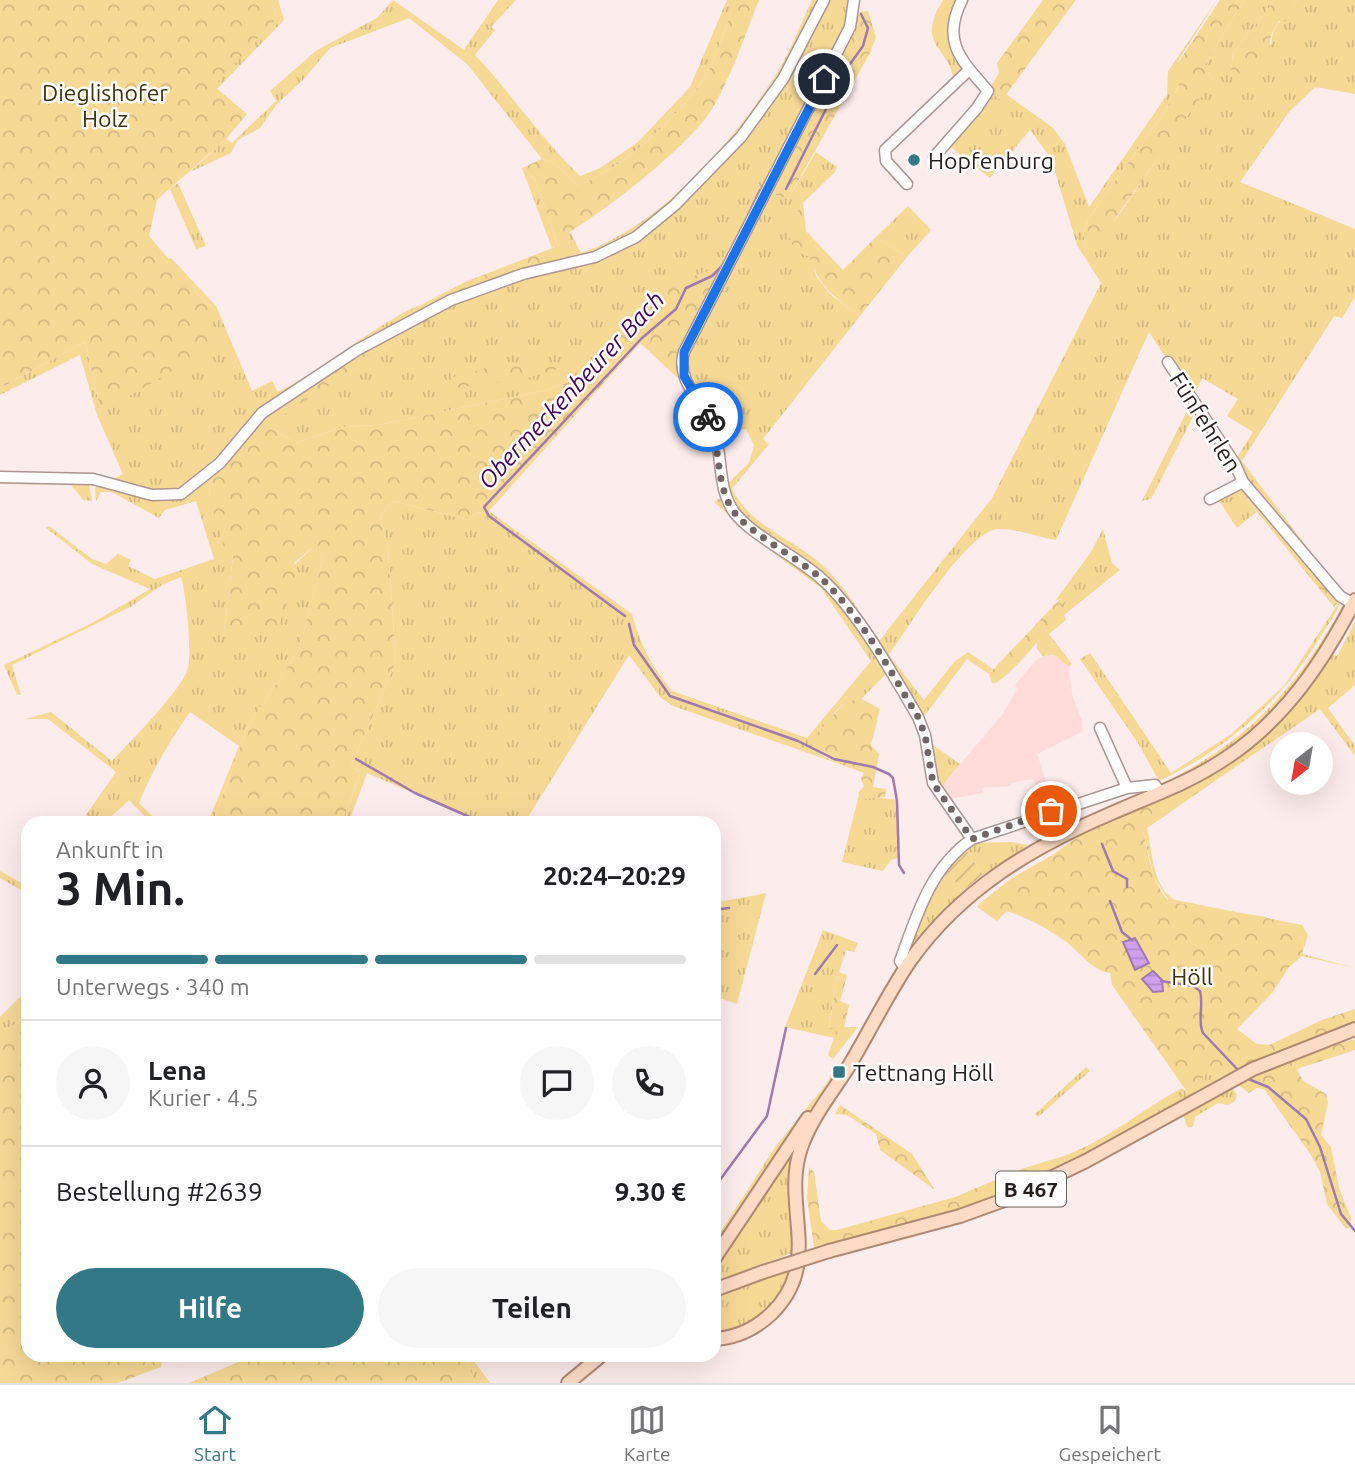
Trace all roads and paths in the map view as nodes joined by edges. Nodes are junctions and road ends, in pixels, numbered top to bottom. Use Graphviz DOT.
graph roads {
  1 [pos="824,0"];
  2 [pos="854,0"];
  3 [pos="962,0"];
  4 [pos="969,70"];
  5 [pos="934,157"];
  6 [pos="907,184"];
  7 [pos="1168,362"];
  8 [pos="0,477"];
  9 [pos="1243,482"];
  10 [pos="1210,499"];
  11 [pos="1354,602"];
  12 [pos="1100,728"];
  13 [pos="1127,788"];
  14 [pos="1160,793"];
  15 [pos="972,839"];
  16 [pos="905,968"];
  17 [pos="1355,1029"];
  18 [pos="819,1109"];
  19 [pos="721,1248"];
  20 [pos="721,1287"];
  21 [pos="721,1338"];
  22 [pos="594,1362"];
  23 [pos="568,1383"];
  1 -- 8 [label="street"];
  2 -- 15 [label="street"];
  3 -- 4 [label="street"];
  4 -- 5 [label="street"];
  4 -- 6 [label="street"];
  7 -- 9 [label="street, Fünfehrlen"];
  9 -- 10 [label="street, Fünfehrlen"];
  9 -- 11 [label="street, Fünfehrlen"];
  11 -- 14 [label="main road"];
  12 -- 13 [label="street"];
  13 -- 14 [label="street"];
  13 -- 15 [label="street"];
  14 -- 16 [label="main road"];
  15 -- 16 [label="street"];
  16 -- 18 [label="main road"];
  17 -- 20 [label="main road, B 467, bridge"];
  18 -- 19 [label="main road"];
  18 -- 21 [label="main road"];
  22 -- 23 [label="main road"];
}
